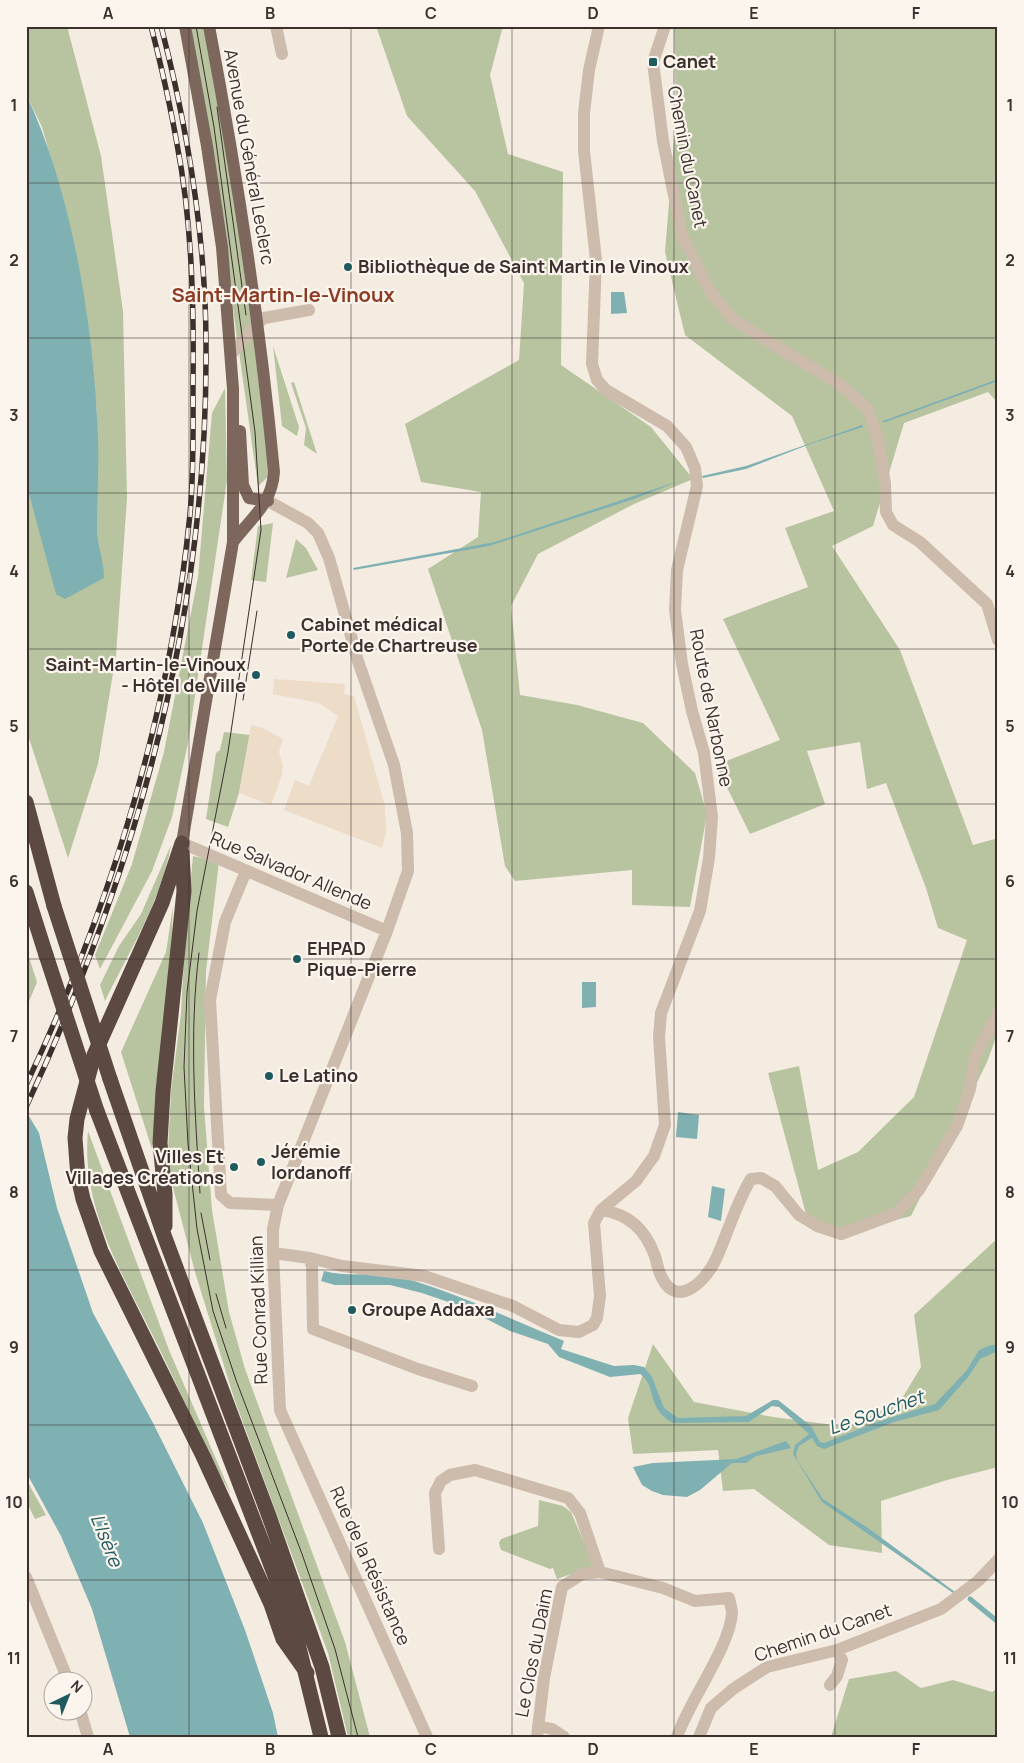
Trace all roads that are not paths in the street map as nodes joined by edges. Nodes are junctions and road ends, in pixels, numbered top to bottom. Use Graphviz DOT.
graph roads {
  1 [pos="185,26"];
  2 [pos="209,26"];
  3 [pos="276,26"];
  4 [pos="599,26"];
  5 [pos="664,26"];
  6 [pos="282,54"];
  7 [pos="309,310"];
  8 [pos="258,323"];
  9 [pos="231,354"];
  10 [pos="233,415"];
  11 [pos="254,500"];
  12 [pos="268,501"];
  13 [pos="232,516"];
  14 [pos="233,542"];
  15 [pos="998,640"];
  16 [pos="26,802"];
  17 [pos="182,843"];
  18 [pos="246,870"];
  19 [pos="26,892"];
  20 [pos="387,931"];
  21 [pos="998,1013"];
  22 [pos="278,1205"];
  23 [pos="600,1210"];
  24 [pos="165,1238"];
  25 [pos="273,1252"];
  26 [pos="310,1258"];
  27 [pos="472,1386"];
  28 [pos="280,1410"];
  29 [pos="439,1549"];
  30 [pos="998,1560"];
  31 [pos="600,1572"];
  32 [pos="26,1577"];
  33 [pos="837,1650"];
  34 [pos="64,1670"];
  35 [pos="306,1673"];
  36 [pos="830,1685"];
  37 [pos="82,1720"];
  38 [pos="537,1732"];
  39 [pos="85,1733"];
  40 [pos="321,1737"];
  41 [pos="339,1737"];
  42 [pos="427,1737"];
  43 [pos="564,1737"];
  44 [pos="677,1737"];
  45 [pos="700,1737"];
  1 -- 9 [label="main road"];
  2 -- 8 [label="main road, Avenue du Général Leclerc"];
  3 -- 6 [label="street"];
  4 -- 23 [label="street, Route de Narbonne"];
  5 -- 15 [label="street, Chemin du Canet"];
  7 -- 8 [label="street"];
  8 -- 9 [label="street"];
  8 -- 12 [label="main road, Avenue du Général Leclerc"];
  9 -- 10 [label="main road"];
  10 -- 11 [label="main road"];
  10 -- 13 [label="main road"];
  11 -- 12 [label="main road"];
  11 -- 13 [label="main road"];
  12 -- 14 [label="main road, Avenue du Général Leclerc"];
  12 -- 20 [label="street, Rue Conrad Killian"];
  13 -- 14 [label="main road"];
  14 -- 17 [label="main road"];
  16 -- 24 [label="highway, bridge"];
  17 -- 18 [label="street, Rue Salvador Allende"];
  17 -- 24 [label="highway"];
  17 -- 35 [label="highway"];
  18 -- 20 [label="street, Rue Salvador Allende"];
  18 -- 22 [label="street"];
  19 -- 35 [label="highway, bridge"];
  20 -- 22 [label="street, Rue Conrad Killian"];
  21 -- 23 [label="street"];
  22 -- 25 [label="street, Rue Conrad Killian"];
  23 -- 26 [label="street"];
  24 -- 41 [label="highway"];
  25 -- 26 [label="street"];
  25 -- 28 [label="street, Rue Conrad Killian"];
  26 -- 27 [label="street"];
  28 -- 42 [label="street, Rue de la Résistance"];
  29 -- 31 [label="street"];
  30 -- 33 [label="street, Chemin du Canet"];
  31 -- 38 [label="street, Le Clos du Daim"];
  31 -- 44 [label="street, Le Clos du Daim"];
  32 -- 34 [label="street"];
  33 -- 36 [label="street"];
  33 -- 45 [label="street, Chemin du Canet"];
  35 -- 40 [label="highway"];
  37 -- 39 [label="street"];
  38 -- 43 [label="street"];
}
